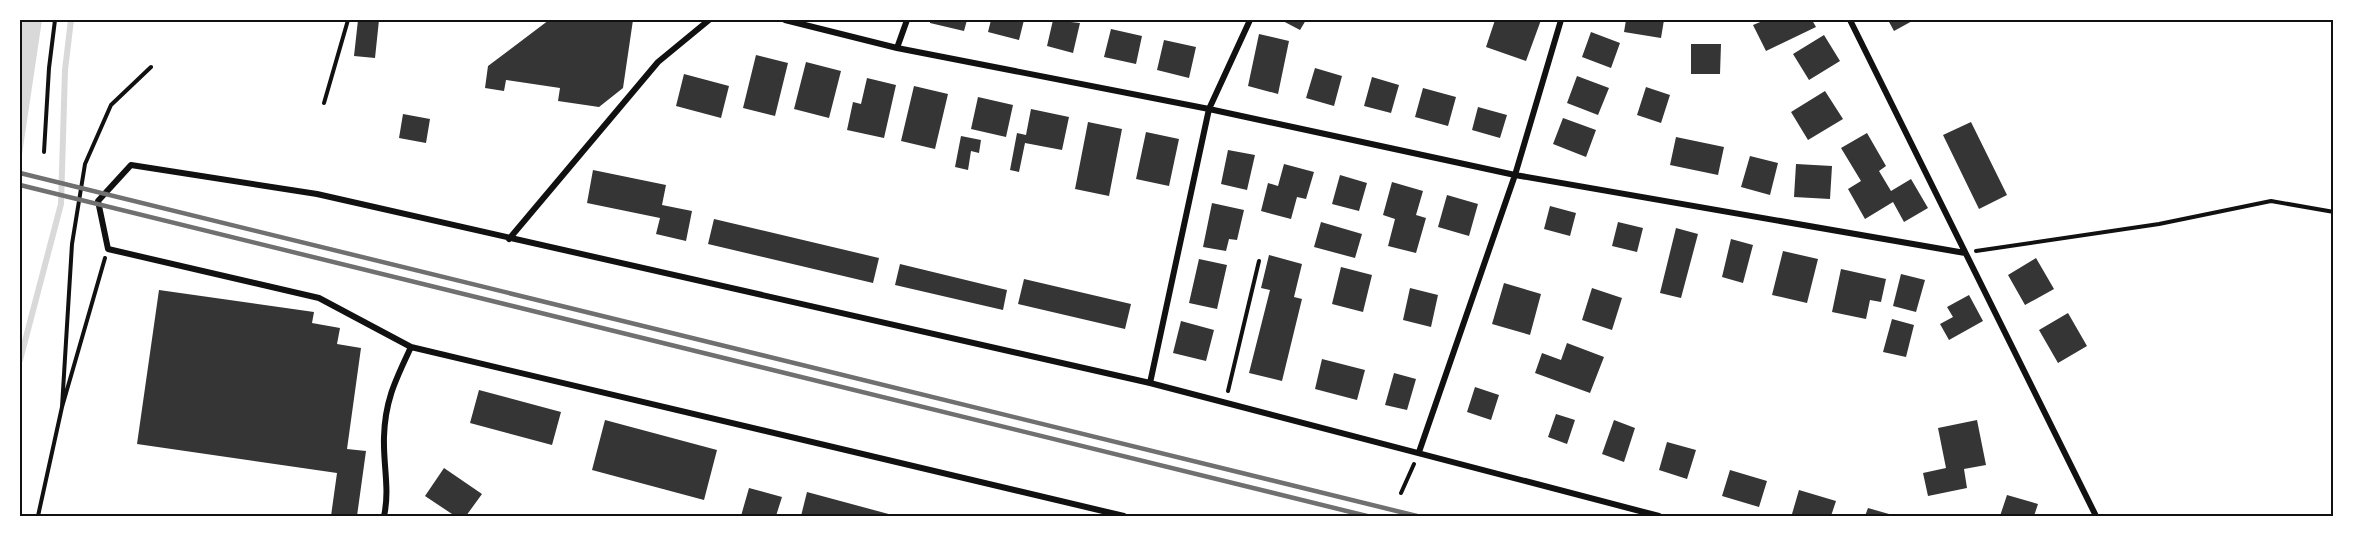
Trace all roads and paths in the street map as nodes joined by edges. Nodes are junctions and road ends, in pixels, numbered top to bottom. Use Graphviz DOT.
graph roads {
  1 [pos="55,20"];
  2 [pos="348,20"];
  3 [pos="709,20"];
  4 [pos="784,20"];
  5 [pos="908,20"];
  6 [pos="1250,20"];
  7 [pos="1561,20"];
  8 [pos="1850,20"];
  9 [pos="897,48"];
  10 [pos="151,67"];
  11 [pos="324,102"];
  12 [pos="1209,109"];
  13 [pos="44,152"];
  14 [pos="1515,175"];
  15 [pos="2334,212"];
  16 [pos="509,239"];
  17 [pos="108,249"];
  18 [pos="1965,253"];
  19 [pos="1259,261"];
  20 [pos="411,347"];
  21 [pos="1150,383"];
  22 [pos="1226,402"];
  23 [pos="62,407"];
  24 [pos="1419,452"];
  25 [pos="1401,493"];
  26 [pos="38,516"];
  27 [pos="384,516"];
  28 [pos="1124,516"];
  29 [pos="1659,516"];
  30 [pos="2096,516"];
  1 -- 13 [label="path"];
  2 -- 11 [label="path"];
  3 -- 16 [label="street"];
  4 -- 9 [label="street"];
  5 -- 9 [label="street"];
  6 -- 12 [label="street"];
  7 -- 14 [label="street"];
  8 -- 18 [label="street"];
  9 -- 12 [label="street"];
  10 -- 23 [label="path"];
  12 -- 14 [label="street"];
  12 -- 21 [label="street"];
  14 -- 18 [label="street"];
  14 -- 24 [label="street"];
  15 -- 18 [label="path"];
  16 -- 17 [label="street"];
  16 -- 21 [label="street"];
  17 -- 20 [label="street"];
  17 -- 23 [label="path"];
  18 -- 30 [label="street"];
  19 -- 22 [label="path"];
  20 -- 27 [label="street"];
  20 -- 28 [label="street"];
  21 -- 22 [label="street"];
  22 -- 24 [label="street"];
  23 -- 26 [label="path"];
  24 -- 25 [label="path"];
  24 -- 29 [label="street"];
}
